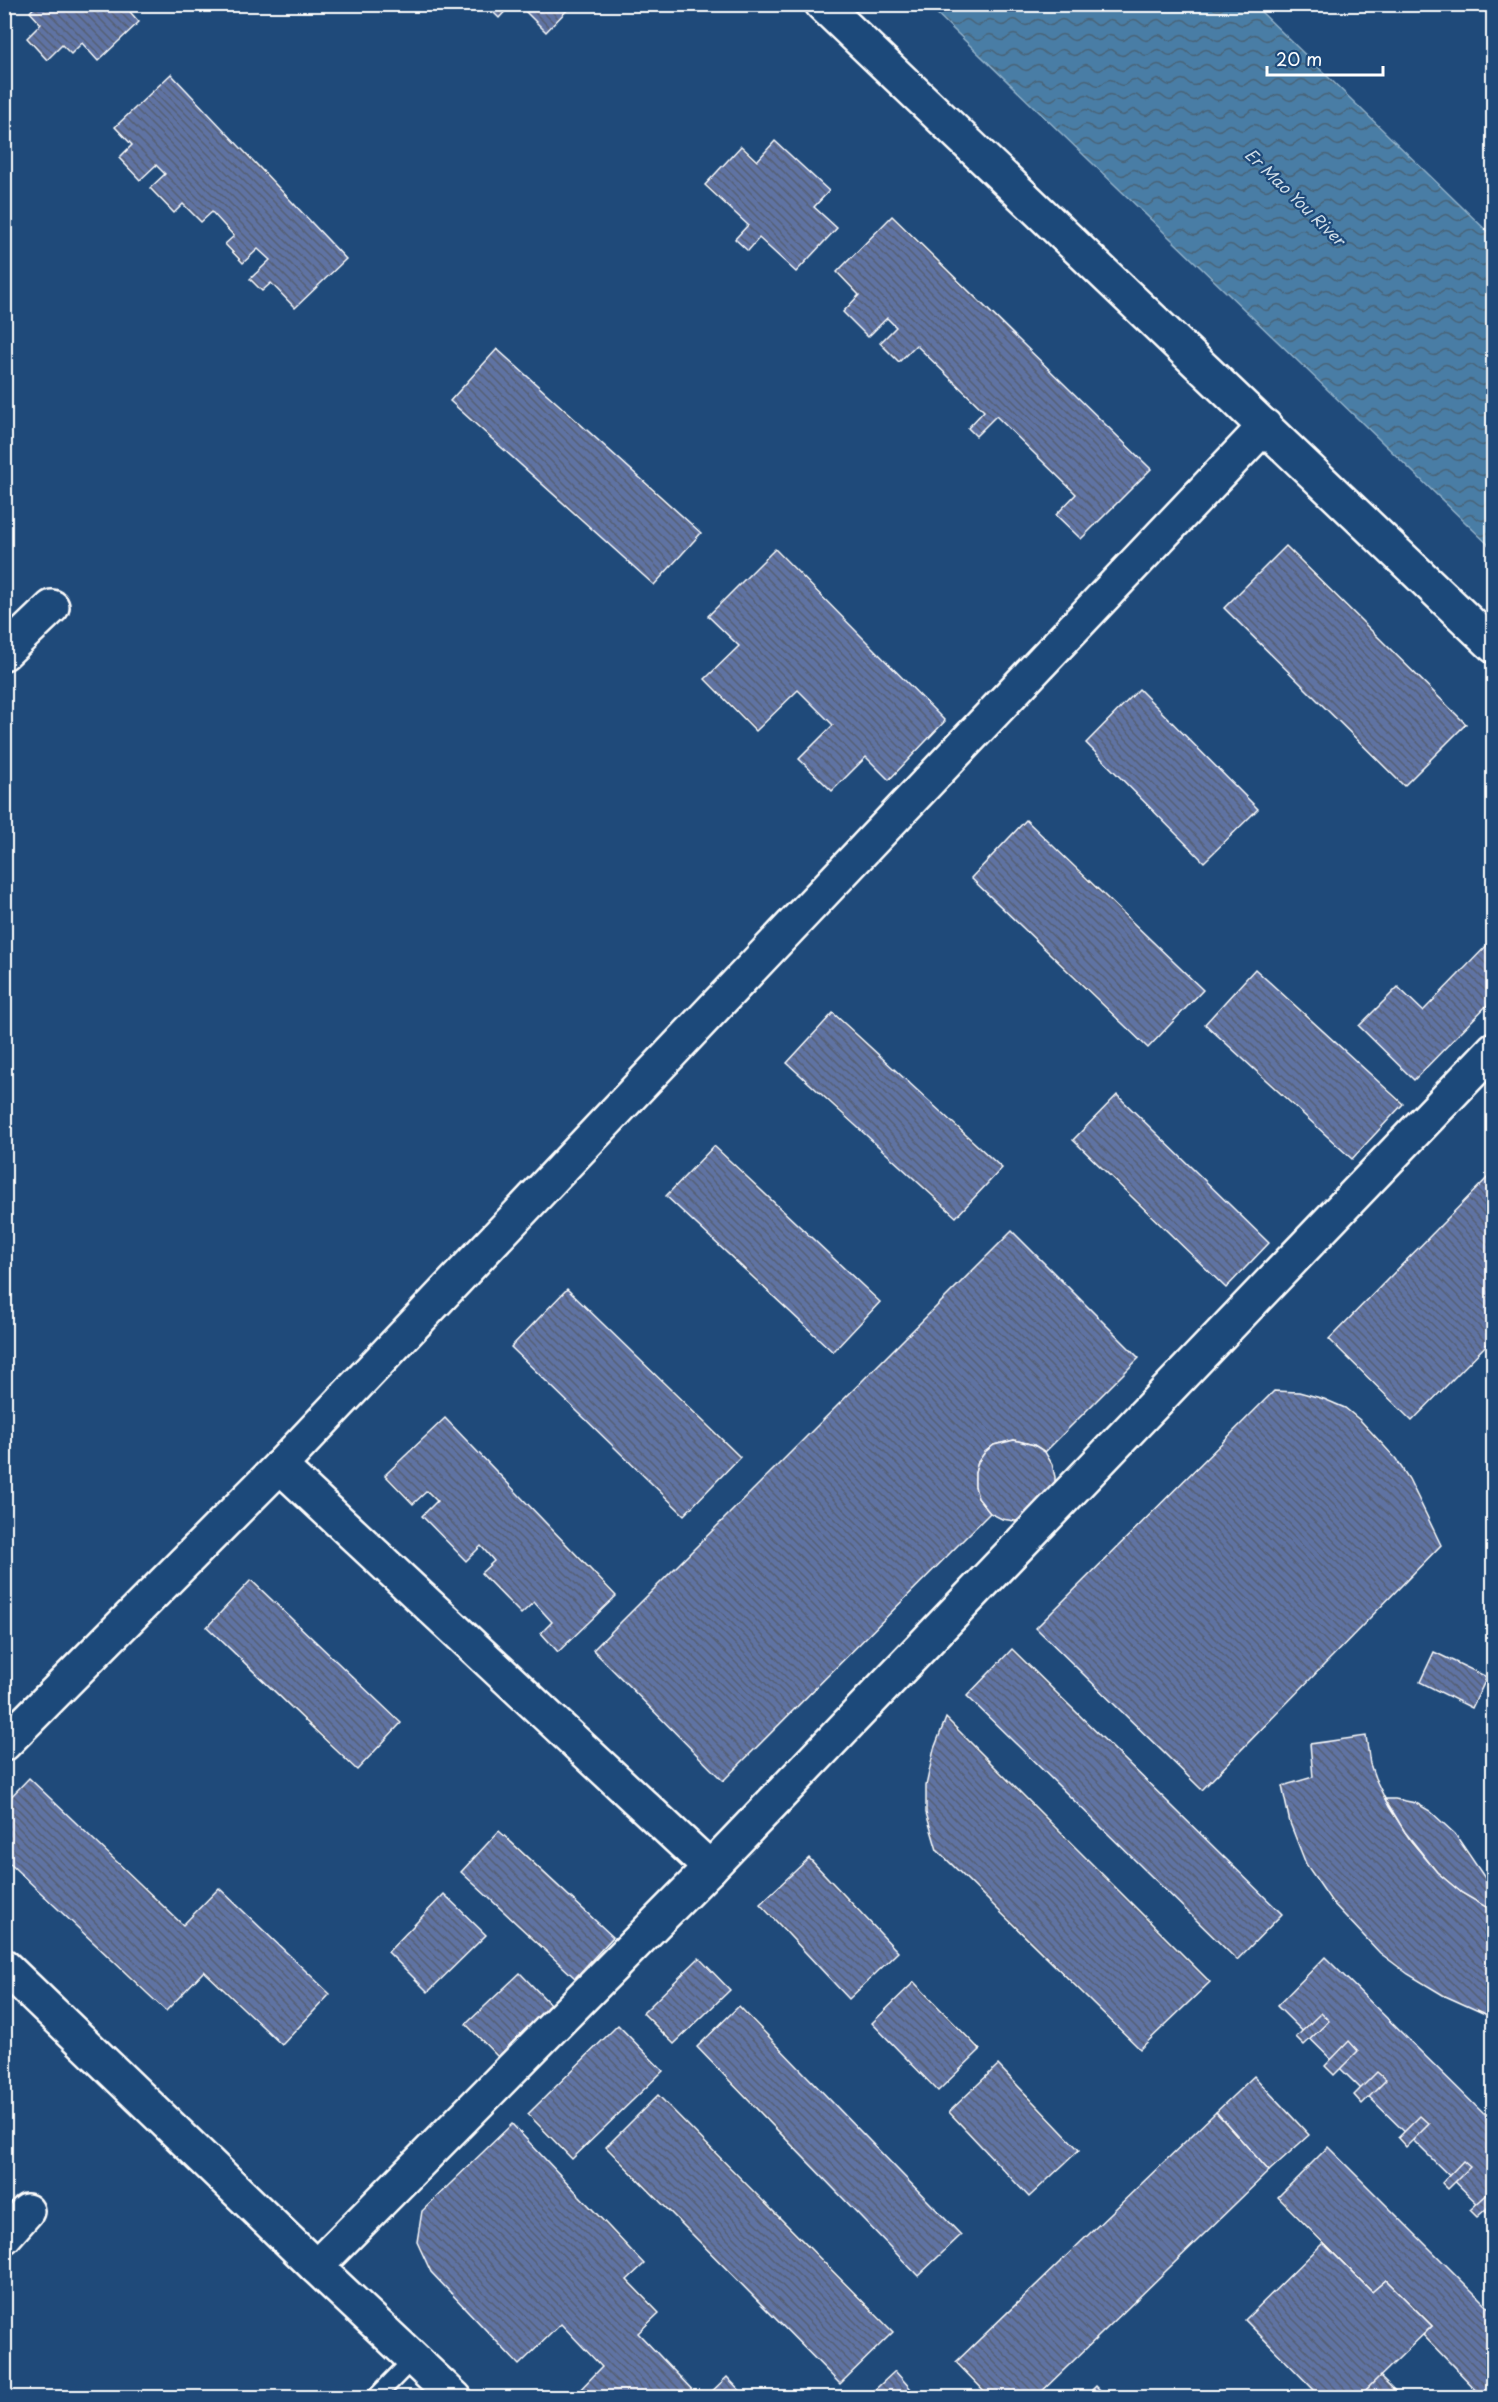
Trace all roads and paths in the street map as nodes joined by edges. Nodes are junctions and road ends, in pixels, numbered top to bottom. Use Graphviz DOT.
graph roads {
  1 [pos="822,4"];
  2 [pos="1265,426"];
  3 [pos="52,606"];
  4 [pos="1494,646"];
  5 [pos="4,653"];
  6 [pos="1494,1049"];
  7 [pos="280,1466"];
  8 [pos="4,1744"];
  9 [pos="710,1868"];
  10 [pos="4,1966"];
  11 [pos="27,2211"];
  12 [pos="4,2237"];
  13 [pos="316,2267"];
  14 [pos="414,2358"];
  15 [pos="375,2397"];
  16 [pos="455,2397"];
  1 -- 2 [label="street"];
  2 -- 4 [label="street"];
  2 -- 7 [label="street"];
  3 -- 5 [label="street"];
  6 -- 9 [label="street"];
  7 -- 8 [label="street"];
  7 -- 9 [label="street"];
  9 -- 13 [label="street"];
  10 -- 13 [label="street"];
  11 -- 12 [label="street"];
  13 -- 14 [label="street"];
  14 -- 15 [label="lane"];
  14 -- 16 [label="street"];
}
